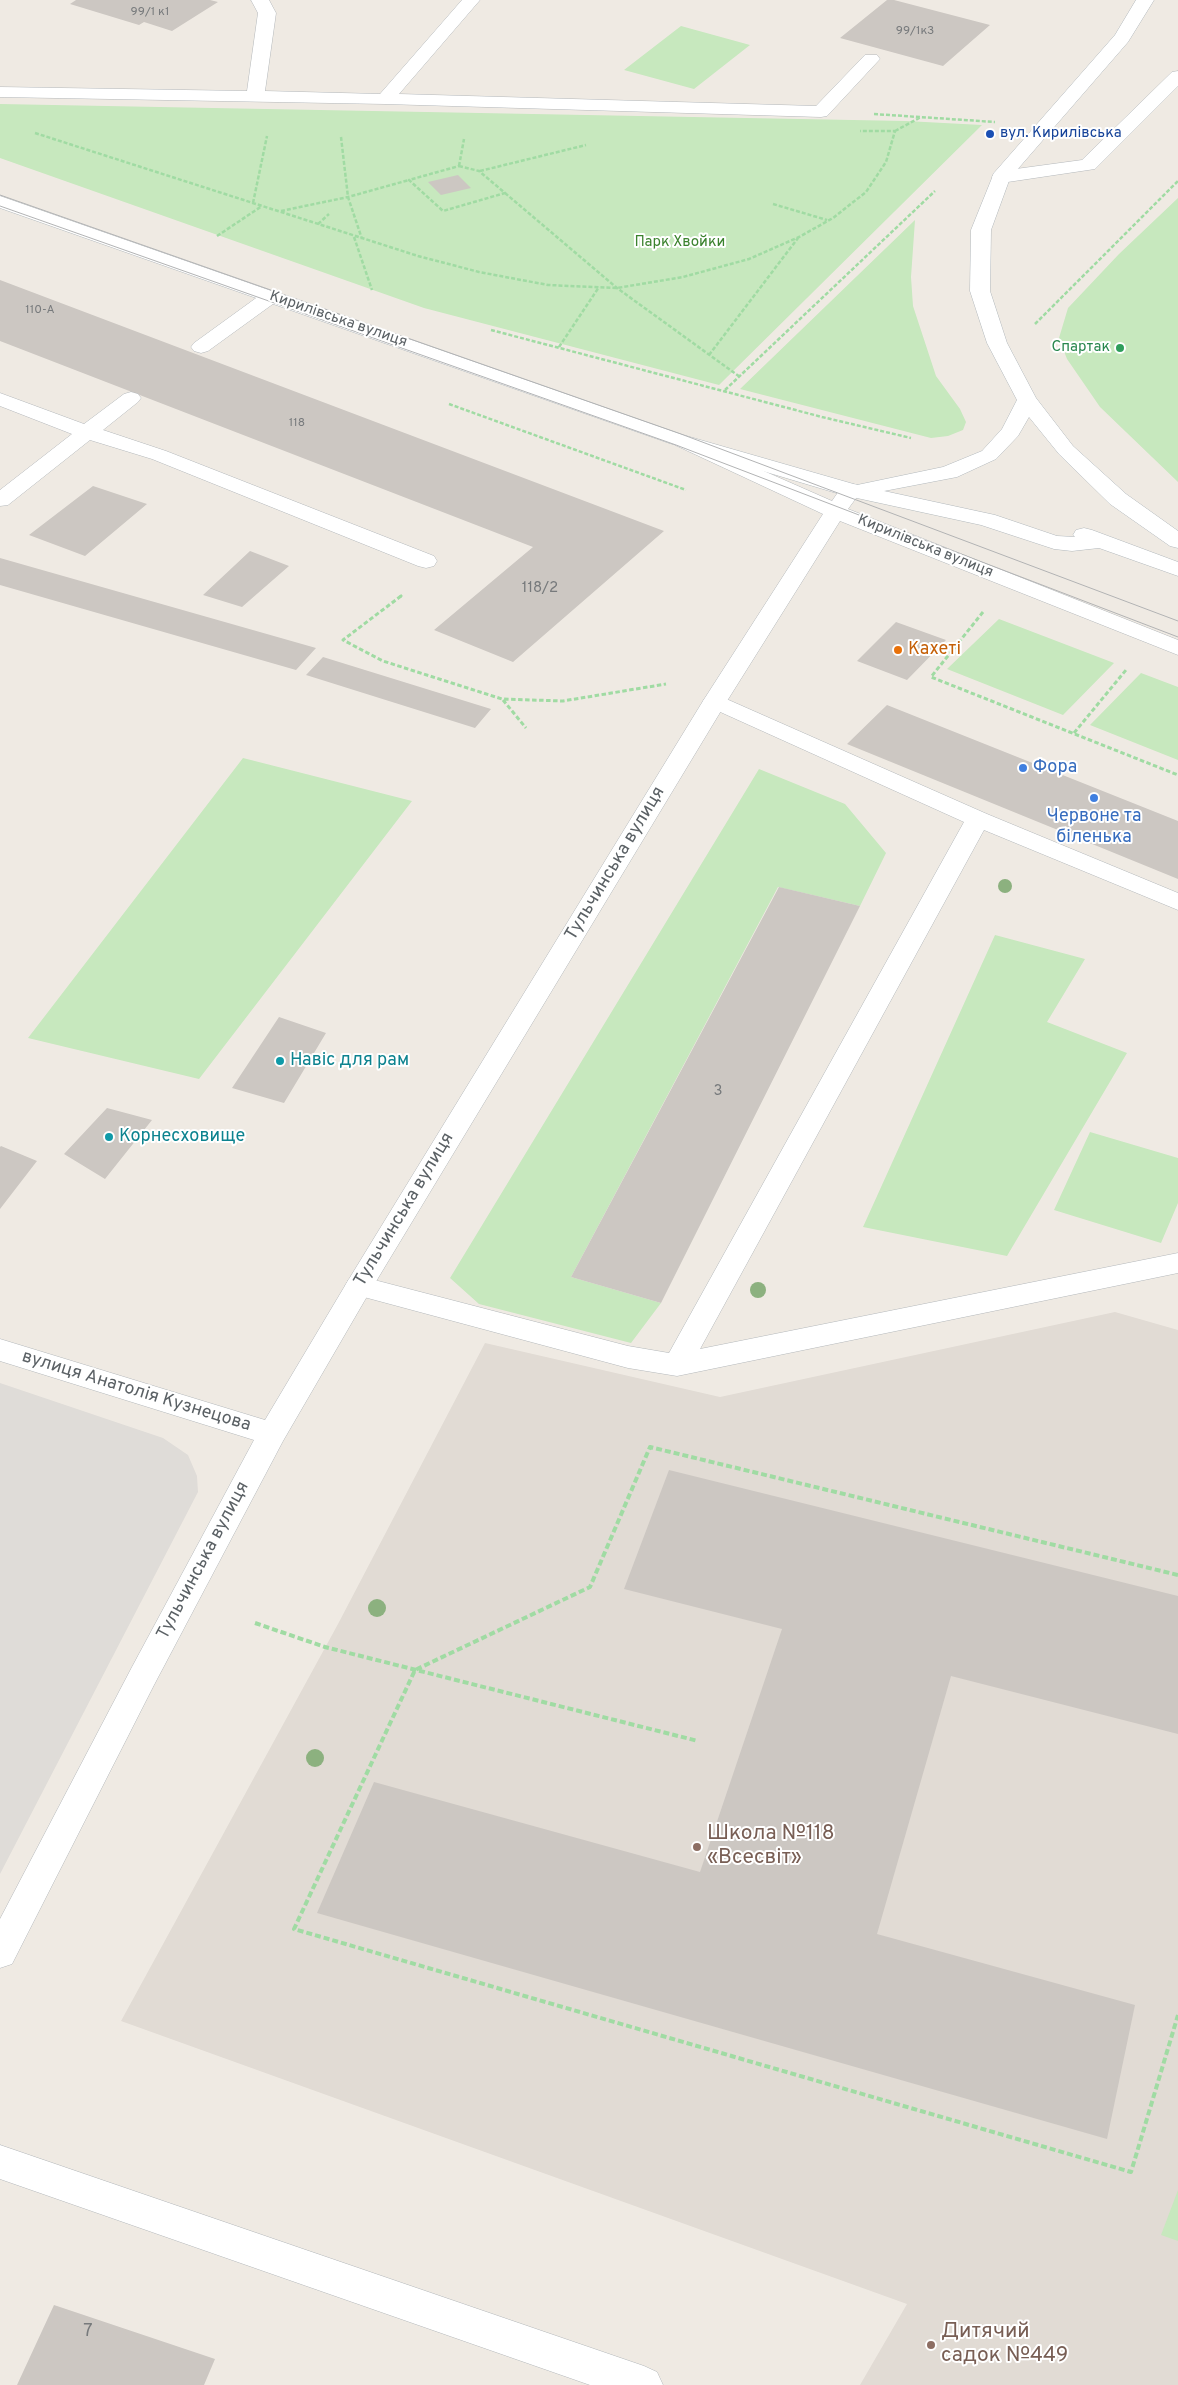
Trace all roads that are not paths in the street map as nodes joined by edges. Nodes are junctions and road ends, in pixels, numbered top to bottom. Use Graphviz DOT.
graph roads {
  1 [pos="260,0"];
  2 [pos="471,0"];
  3 [pos="1145,0"];
  4 [pos="870,59"];
  5 [pos="1178,76"];
  6 [pos="0,92"];
  7 [pos="255,97"];
  8 [pos="385,99"];
  9 [pos="1001,177"];
  10 [pos="0,202"];
  11 [pos="270,297"];
  12 [pos="201,347"];
  13 [pos="131,398"];
  14 [pos="0,399"];
  15 [pos="1027,400"];
  16 [pos="87,432"];
  17 [pos="676,439"];
  18 [pos="851,490"];
  19 [pos="0,500"];
  20 [pos="835,511"];
  21 [pos="1178,541"];
  22 [pos="426,561"];
  23 [pos="1178,569"];
  24 [pos="1178,648"];
  25 [pos="715,701"];
  26 [pos="978,819"];
  27 [pos="1178,902"];
  28 [pos="1178,1263"];
  29 [pos="359,1286"];
  30 [pos="0,1350"];
  31 [pos="678,1365"];
  32 [pos="272,1434"];
  33 [pos="0,1953"];
  34 [pos="0,2162"];
  35 [pos="644,2385"];
  1 -- 7 [label="street"];
  2 -- 8 [label="street"];
  3 -- 9 [label="street"];
  4 -- 8 [label="street"];
  5 -- 9 [label="street"];
  6 -- 7 [label="street"];
  7 -- 8 [label="street"];
  9 -- 15 [label="street"];
  10 -- 11 [label="street, Кирилівська вулиця"];
  11 -- 12 [label="street"];
  11 -- 17 [label="street, Кирилівська вулиця"];
  13 -- 16 [label="street"];
  14 -- 16 [label="street"];
  15 -- 18 [label="street"];
  15 -- 21 [label="street"];
  16 -- 19 [label="street"];
  16 -- 22 [label="street"];
  17 -- 18 [label="street, Кирилівська вулиця"];
  17 -- 20 [label="street, Кирилівська вулиця"];
  18 -- 20 [label="street, Тульчинська вулиця"];
  18 -- 23 [label="street, Кирилівська вулиця"];
  20 -- 24 [label="street, Кирилівська вулиця"];
  20 -- 25 [label="street, Тульчинська вулиця"];
  25 -- 26 [label="street"];
  25 -- 29 [label="street, Тульчинська вулиця"];
  26 -- 27 [label="street"];
  26 -- 31 [label="street"];
  28 -- 31 [label="street"];
  29 -- 31 [label="street"];
  29 -- 32 [label="street, Тульчинська вулиця"];
  30 -- 32 [label="street, вулиця Анатолія Кузнецова"];
  32 -- 33 [label="street, Тульчинська вулиця"];
  34 -- 35 [label="street"];
}
